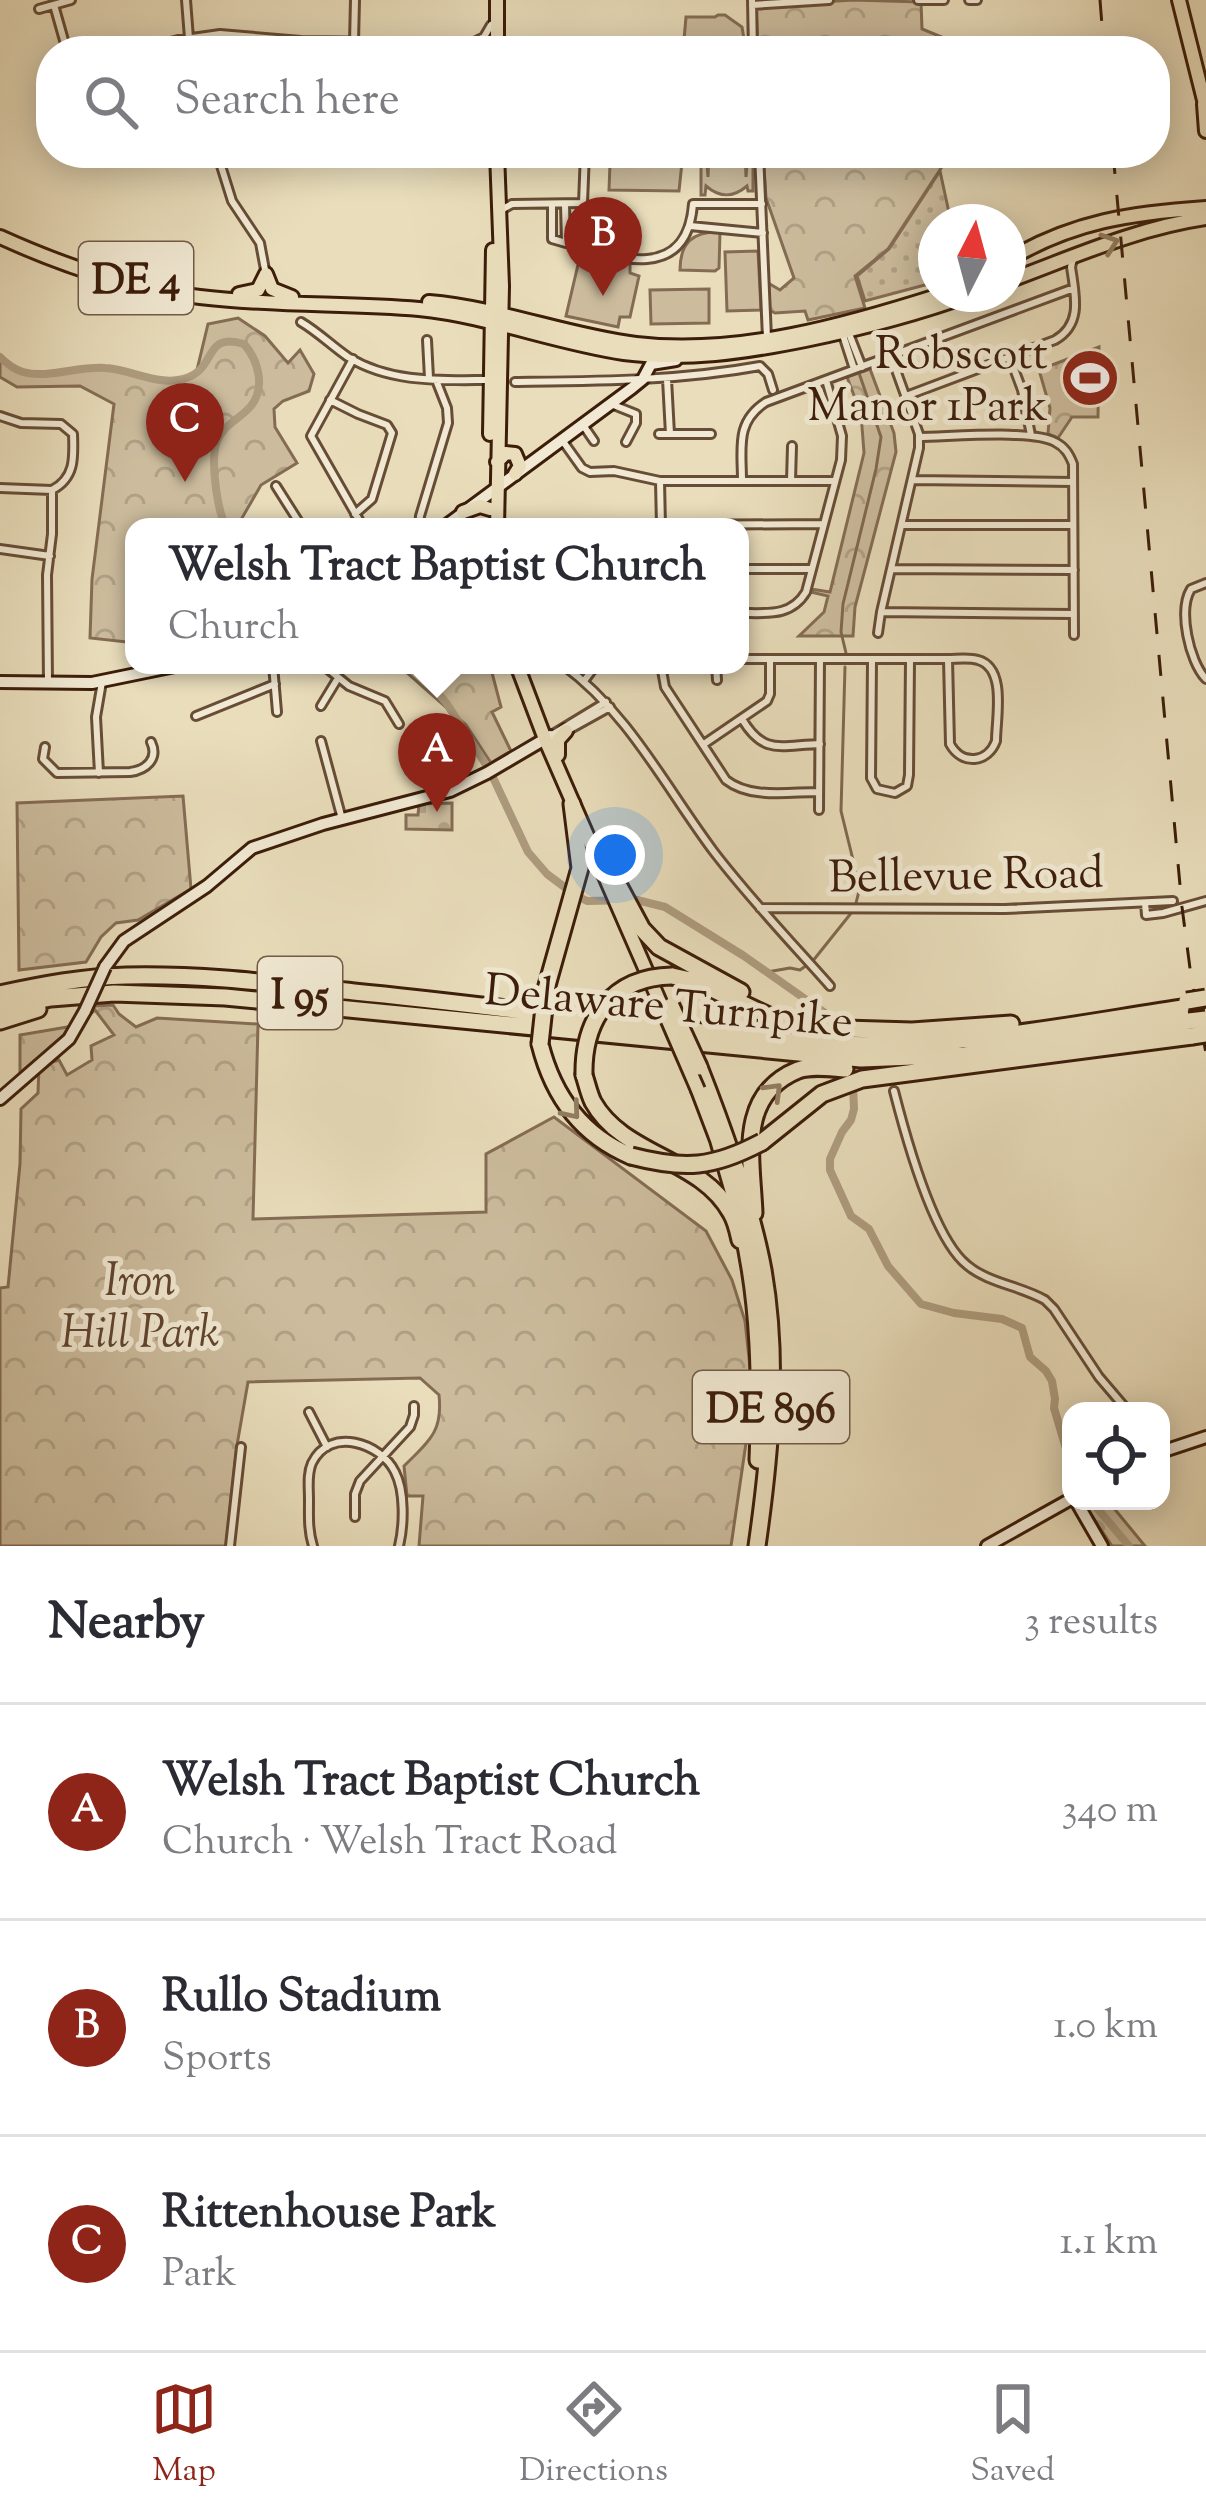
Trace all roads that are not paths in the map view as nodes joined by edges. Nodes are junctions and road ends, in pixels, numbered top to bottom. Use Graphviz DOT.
graph roads {
  1 [pos="71,0"];
  2 [pos="186,0"];
  3 [pos="355,0"];
  4 [pos="494,0"];
  5 [pos="829,0"];
  6 [pos="918,0"];
  7 [pos="944,0"];
  8 [pos="1179,0"];
  9 [pos="752,3"];
  10 [pos="54,5"];
  11 [pos="39,9"];
  12 [pos="491,26"];
  13 [pos="63,36"];
  14 [pos="187,36"];
  15 [pos="204,36"];
  16 [pos="243,36"];
  17 [pos="354,36"];
  18 [pos="485,36"];
  19 [pos="491,36"];
  20 [pos="492,36"];
  21 [pos="753,36"];
  22 [pos="1199,56"];
  23 [pos="1205,104"];
  24 [pos="1206,131"];
  25 [pos="222,168"];
  26 [pos="493,168"];
  27 [pos="494,168"];
  28 [pos="585,168"];
  29 [pos="760,168"];
  30 [pos="552,204"];
  31 [pos="565,204"];
  32 [pos="762,204"];
  33 [pos="499,213"];
  34 [pos="1205,213"];
  35 [pos="690,226"];
  36 [pos="1074,228"];
  37 [pos="0,233"];
  38 [pos="763,233"];
  39 [pos="569,244"];
  40 [pos="1026,249"];
  41 [pos="1070,261"];
  42 [pos="266,274"];
  43 [pos="1026,275"];
  44 [pos="497,285"];
  45 [pos="1074,288"];
  46 [pos="239,294"];
  47 [pos="292,297"];
  48 [pos="266,299"];
  49 [pos="918,302"];
  50 [pos="448,304"];
  51 [pos="918,311"];
  52 [pos="471,317"];
  53 [pos="497,318"];
  54 [pos="301,322"];
  55 [pos="527,326"];
  56 [pos="844,327"];
  57 [pos="866,328"];
  58 [pos="428,340"];
  59 [pos="497,343"];
  60 [pos="767,343"];
  61 [pos="715,345"];
  62 [pos="854,346"];
  63 [pos="891,356"];
  64 [pos="1010,358"];
  65 [pos="353,359"];
  66 [pos="858,368"];
  67 [pos="641,377"];
  68 [pos="433,380"];
  69 [pos="492,380"];
  70 [pos="826,380"];
  71 [pos="515,382"];
  72 [pos="773,390"];
  73 [pos="906,396"];
  74 [pos="331,400"];
  75 [pos="611,404"];
  76 [pos="0,416"];
  77 [pos="583,425"];
  78 [pos="659,434"];
  79 [pos="670,434"];
  80 [pos="711,434"];
  81 [pos="1031,436"];
  82 [pos="919,437"];
  83 [pos="497,439"];
  84 [pos="562,440"];
  85 [pos="593,441"];
  86 [pos="626,442"];
  87 [pos="792,446"];
  88 [pos="497,463"];
  89 [pos="525,464"];
  90 [pos="911,480"];
  91 [pos="661,481"];
  92 [pos="742,481"];
  93 [pos="791,481"];
  94 [pos="835,481"];
  95 [pos="1073,482"];
  96 [pos="276,486"];
  97 [pos="0,488"];
  98 [pos="493,489"];
  99 [pos="52,490"];
  100 [pos="490,508"];
  101 [pos="463,512"];
  102 [pos="355,514"];
  103 [pos="296,518"];
  104 [pos="357,518"];
  105 [pos="420,518"];
  106 [pos="455,518"];
  107 [pos="492,518"];
  108 [pos="494,518"];
  109 [pos="661,518"];
  110 [pos="824,524"];
  111 [pos="749,525"];
  112 [pos="902,525"];
  113 [pos="1073,525"];
  114 [pos="0,549"];
  115 [pos="50,556"];
  116 [pos="891,568"];
  117 [pos="749,569"];
  118 [pos="812,569"];
  119 [pos="1073,569"];
  120 [pos="1206,583"];
  121 [pos="880,612"];
  122 [pos="749,613"];
  123 [pos="1074,614"];
  124 [pos="878,633"];
  125 [pos="1074,635"];
  126 [pos="749,659"];
  127 [pos="770,659"];
  128 [pos="820,659"];
  129 [pos="872,659"];
  130 [pos="948,659"];
  131 [pos="910,660"];
  132 [pos="139,674"];
  133 [pos="274,674"];
  134 [pos="333,674"];
  135 [pos="523,674"];
  136 [pos="574,674"];
  137 [pos="589,674"];
  138 [pos="661,674"];
  139 [pos="717,674"];
  140 [pos="338,678"];
  141 [pos="1206,679"];
  142 [pos="717,680"];
  143 [pos="584,681"];
  144 [pos="0,682"];
  145 [pos="102,682"];
  146 [pos="48,683"];
  147 [pos="275,684"];
  148 [pos="608,704"];
  149 [pos="320,706"];
  150 [pos="277,712"];
  151 [pos="196,716"];
  152 [pos="742,719"];
  153 [pos="399,724"];
  154 [pos="566,729"];
  155 [pos="547,736"];
  156 [pos="151,742"];
  157 [pos="321,742"];
  158 [pos="704,744"];
  159 [pos="820,744"];
  160 [pos="45,747"];
  161 [pos="558,755"];
  162 [pos="99,773"];
  163 [pos="818,792"];
  164 [pos="572,804"];
  165 [pos="819,810"];
  166 [pos="342,819"];
  167 [pos="616,888"];
  168 [pos="1206,901"];
  169 [pos="1173,902"];
  170 [pos="1144,903"];
  171 [pos="627,908"];
  172 [pos="760,908"];
  173 [pos="664,974"];
  174 [pos="830,986"];
  175 [pos="123,994"];
  176 [pos="0,1001"];
  177 [pos="666,1007"];
  178 [pos="1198,1015"];
  179 [pos="778,1016"];
  180 [pos="0,1021"];
  181 [pos="860,1051"];
  182 [pos="836,1057"];
  183 [pos="894,1091"];
  184 [pos="0,1099"];
  185 [pos="720,1136"];
  186 [pos="740,1223"];
  187 [pos="756,1270"];
  188 [pos="1121,1402"];
  189 [pos="413,1406"];
  190 [pos="309,1412"];
  191 [pos="1206,1437"];
  192 [pos="241,1447"];
  193 [pos="327,1447"];
  194 [pos="1170,1449"];
  195 [pos="383,1456"];
  196 [pos="1062,1506"];
  197 [pos="1079,1510"];
  198 [pos="355,1517"];
  199 [pos="230,1546"];
  200 [pos="313,1546"];
  201 [pos="399,1546"];
  202 [pos="747,1546"];
  203 [pos="757,1546"];
  204 [pos="987,1546"];
  205 [pos="1102,1546"];
  1 -- 10 [label="street"];
  2 -- 14 [label="street"];
  3 -- 17 [label="street"];
  4 -- 12 [label="main road"];
  4 -- 20 [label="main road"];
  5 -- 9 [label="street"];
  6 -- 7 [label="street"];
  8 -- 22 [label="main road"];
  9 -- 21 [label="street"];
  10 -- 11 [label="street"];
  10 -- 13 [label="street"];
  12 -- 18 [label="street"];
  12 -- 19 [label="main road"];
  15 -- 16 [label="street"];
  22 -- 23 [label="main road"];
  23 -- 24 [label="main road"];
  25 -- 42 [label="street"];
  26 -- 44 [label="main road"];
  27 -- 33 [label="main road"];
  28 -- 31 [label="street"];
  29 -- 32 [label="street"];
  30 -- 31 [label="street"];
  30 -- 33 [label="street"];
  30 -- 39 [label="street"];
  31 -- 39 [label="street"];
  32 -- 35 [label="street"];
  32 -- 38 [label="street"];
  33 -- 44 [label="main road"];
  34 -- 36 [label="main road"];
  41 -- 34 [label="main road, one-way"];
  35 -- 38 [label="street"];
  35 -- 39 [label="street"];
  36 -- 40 [label="main road"];
  36 -- 41 [label="main road"];
  37 -- 46 [label="main road, DE 4"];
  37 -- 48 [label="main road, DE 4"];
  38 -- 60 [label="street"];
  41 -- 43 [label="main road"];
  41 -- 45 [label="street"];
  42 -- 46 [label="main road"];
  42 -- 47 [label="main road"];
  42 -- 48 [label="street"];
  44 -- 50 [label="main road"];
  44 -- 53 [label="main road"];
  44 -- 55 [label="main road"];
  45 -- 63 [label="street"];
  45 -- 64 [label="street"];
  46 -- 48 [label="main road, DE 4"];
  47 -- 48 [label="main road, DE 4"];
  47 -- 50 [label="main road, DE 4"];
  48 -- 52 [label="main road, DE 4"];
  49 -- 56 [label="main road, DE 4"];
  50 -- 53 [label="main road, DE 4"];
  51 -- 57 [label="main road, DE 4"];
  52 -- 53 [label="main road, DE 4"];
  52 -- 59 [label="main road"];
  53 -- 55 [label="main road, DE 4"];
  53 -- 59 [label="main road"];
  54 -- 65 [label="street"];
  55 -- 59 [label="main road"];
  55 -- 61 [label="main road, DE 4"];
  55 -- 67 [label="main road, DE 4"];
  56 -- 57 [label="main road, DE 4"];
  56 -- 60 [label="main road, DE 4"];
  56 -- 62 [label="street"];
  56 -- 66 [label="street"];
  57 -- 62 [label="main road"];
  58 -- 68 [label="street"];
  59 -- 69 [label="main road"];
  59 -- 83 [label="main road"];
  60 -- 61 [label="main road, DE 4"];
  60 -- 67 [label="main road, DE 4"];
  61 -- 67 [label="main road"];
  62 -- 66 [label="street"];
  63 -- 66 [label="street"];
  63 -- 73 [label="street"];
  64 -- 73 [label="street"];
  64 -- 81 [label="street"];
  65 -- 68 [label="street"];
  65 -- 74 [label="street"];
  66 -- 70 [label="street"];
  67 -- 71 [label="street"];
  67 -- 72 [label="street"];
  67 -- 75 [label="street"];
  67 -- 79 [label="street"];
  68 -- 69 [label="street"];
  68 -- 105 [label="street"];
  69 -- 98 [label="main road"];
  70 -- 92 [label="street"];
  70 -- 94 [label="street"];
  73 -- 82 [label="street"];
  74 -- 102 [label="street"];
  74 -- 102 [label="street"];
  75 -- 77 [label="street"];
  75 -- 86 [label="street"];
  76 -- 99 [label="street"];
  77 -- 84 [label="street"];
  77 -- 85 [label="street"];
  78 -- 79 [label="street"];
  79 -- 80 [label="street"];
  81 -- 82 [label="street"];
  81 -- 95 [label="street"];
  82 -- 90 [label="street"];
  83 -- 88 [label="main road"];
  83 -- 89 [label="main road"];
  84 -- 89 [label="street"];
  84 -- 91 [label="street"];
  87 -- 93 [label="street"];
  88 -- 89 [label="main road"];
  88 -- 98 [label="main road"];
  89 -- 98 [label="street"];
  90 -- 95 [label="street"];
  90 -- 112 [label="street"];
  91 -- 92 [label="street"];
  91 -- 109 [label="street"];
  92 -- 93 [label="street"];
  93 -- 94 [label="street"];
  94 -- 110 [label="street"];
  95 -- 113 [label="street"];
  96 -- 103 [label="street"];
  97 -- 99 [label="street"];
  98 -- 100 [label="main road"];
  98 -- 101 [label="street"];
  98 -- 108 [label="main road"];
  99 -- 115 [label="street"];
  100 -- 101 [label="main road"];
  100 -- 107 [label="main road"];
  101 -- 106 [label="street"];
  102 -- 104 [label="street"];
  110 -- 111 [label="street"];
  110 -- 118 [label="street"];
  112 -- 113 [label="street"];
  112 -- 116 [label="street"];
  113 -- 119 [label="street"];
  114 -- 115 [label="street"];
  115 -- 146 [label="street"];
  116 -- 119 [label="street"];
  116 -- 121 [label="street"];
  117 -- 118 [label="street"];
  118 -- 122 [label="street"];
  119 -- 123 [label="street"];
  120 -- 141 [label="street"];
  121 -- 123 [label="street"];
  121 -- 124 [label="street"];
  123 -- 125 [label="street"];
  126 -- 127 [label="street"];
  127 -- 128 [label="street"];
  127 -- 152 [label="street"];
  128 -- 129 [label="street"];
  128 -- 159 [label="street"];
  129 -- 131 [label="street"];
  129 -- 131 [label="street"];
  130 -- 130 [label="street"];
  130 -- 131 [label="street"];
  132 -- 145 [label="street"];
  133 -- 147 [label="street"];
  134 -- 140 [label="street"];
  135 -- 155 [label="main road"];
  136 -- 143 [label="street"];
  137 -- 143 [label="street"];
  138 -- 158 [label="street"];
  139 -- 142 [label="street"];
  140 -- 149 [label="street"];
  140 -- 153 [label="street"];
  143 -- 148 [label="street"];
  144 -- 146 [label="street"];
  145 -- 146 [label="street"];
  145 -- 162 [label="street"];
  147 -- 150 [label="street"];
  147 -- 151 [label="street"];
  148 -- 154 [label="street"];
  148 -- 172 [label="street"];
  152 -- 158 [label="street"];
  152 -- 159 [label="street"];
  154 -- 155 [label="main road"];
  154 -- 161 [label="main road"];
  155 -- 161 [label="main road"];
  155 -- 164 [label="main road"];
  155 -- 166 [label="street"];
  156 -- 162 [label="street"];
  157 -- 166 [label="street"];
  158 -- 163 [label="street"];
  159 -- 163 [label="street"];
  160 -- 162 [label="street"];
  161 -- 167 [label="main road"];
  163 -- 165 [label="street"];
  164 -- 167 [label="main road"];
  164 -- 181 [label="highway, one-way, bridge"];
  166 -- 184 [label="street, bridge"];
  167 -- 171 [label="highway"];
  168 -- 170 [label="street"];
  169 -- 170 [label="street, Bellevue Road"];
  170 -- 172 [label="street, Bellevue Road"];
  171 -- 173 [label="main road, DE 896"];
  171 -- 177 [label="main road, DE 896"];
  171 -- 179 [label="highway"];
  172 -- 174 [label="street"];
  173 -- 177 [label="highway, DE 896"];
  173 -- 179 [label="highway"];
  173 -- 187 [label="highway, bridge"];
  175 -- 176 [label="highway, Delaware Turnpike / I 95"];
  175 -- 180 [label="highway, Delaware Turnpike / I 95"];
  175 -- 182 [label="highway, Delaware Turnpike / I 95"];
  176 -- 182 [label="highway, Delaware Turnpike / I 95"];
  177 -- 185 [label="main road, DE 896, bridge"];
  177 -- 185 [label="highway, DE 896, bridge"];
  178 -- 181 [label="highway"];
  178 -- 181 [label="highway, Delaware Turnpike / I 95"];
  178 -- 181 [label="highway"];
  178 -- 181 [label="highway"];
  179 -- 181 [label="highway"];
  181 -- 182 [label="highway, Delaware Turnpike / I 95"];
  181 -- 182 [label="highway"];
  187 -- 182 [label="highway, one-way"];
  183 -- 188 [label="street"];
  185 -- 186 [label="main road, DE 896"];
  185 -- 187 [label="highway, DE 896"];
  186 -- 187 [label="highway, DE 896"];
  187 -- 202 [label="highway, DE 896"];
  187 -- 203 [label="highway, DE 896"];
  189 -- 195 [label="street"];
  190 -- 193 [label="street"];
  191 -- 194 [label="street"];
  192 -- 199 [label="street"];
  193 -- 195 [label="street"];
  193 -- 200 [label="street"];
  195 -- 198 [label="street"];
  195 -- 201 [label="street"];
  196 -- 204 [label="street"];
  197 -- 205 [label="street"];
}
